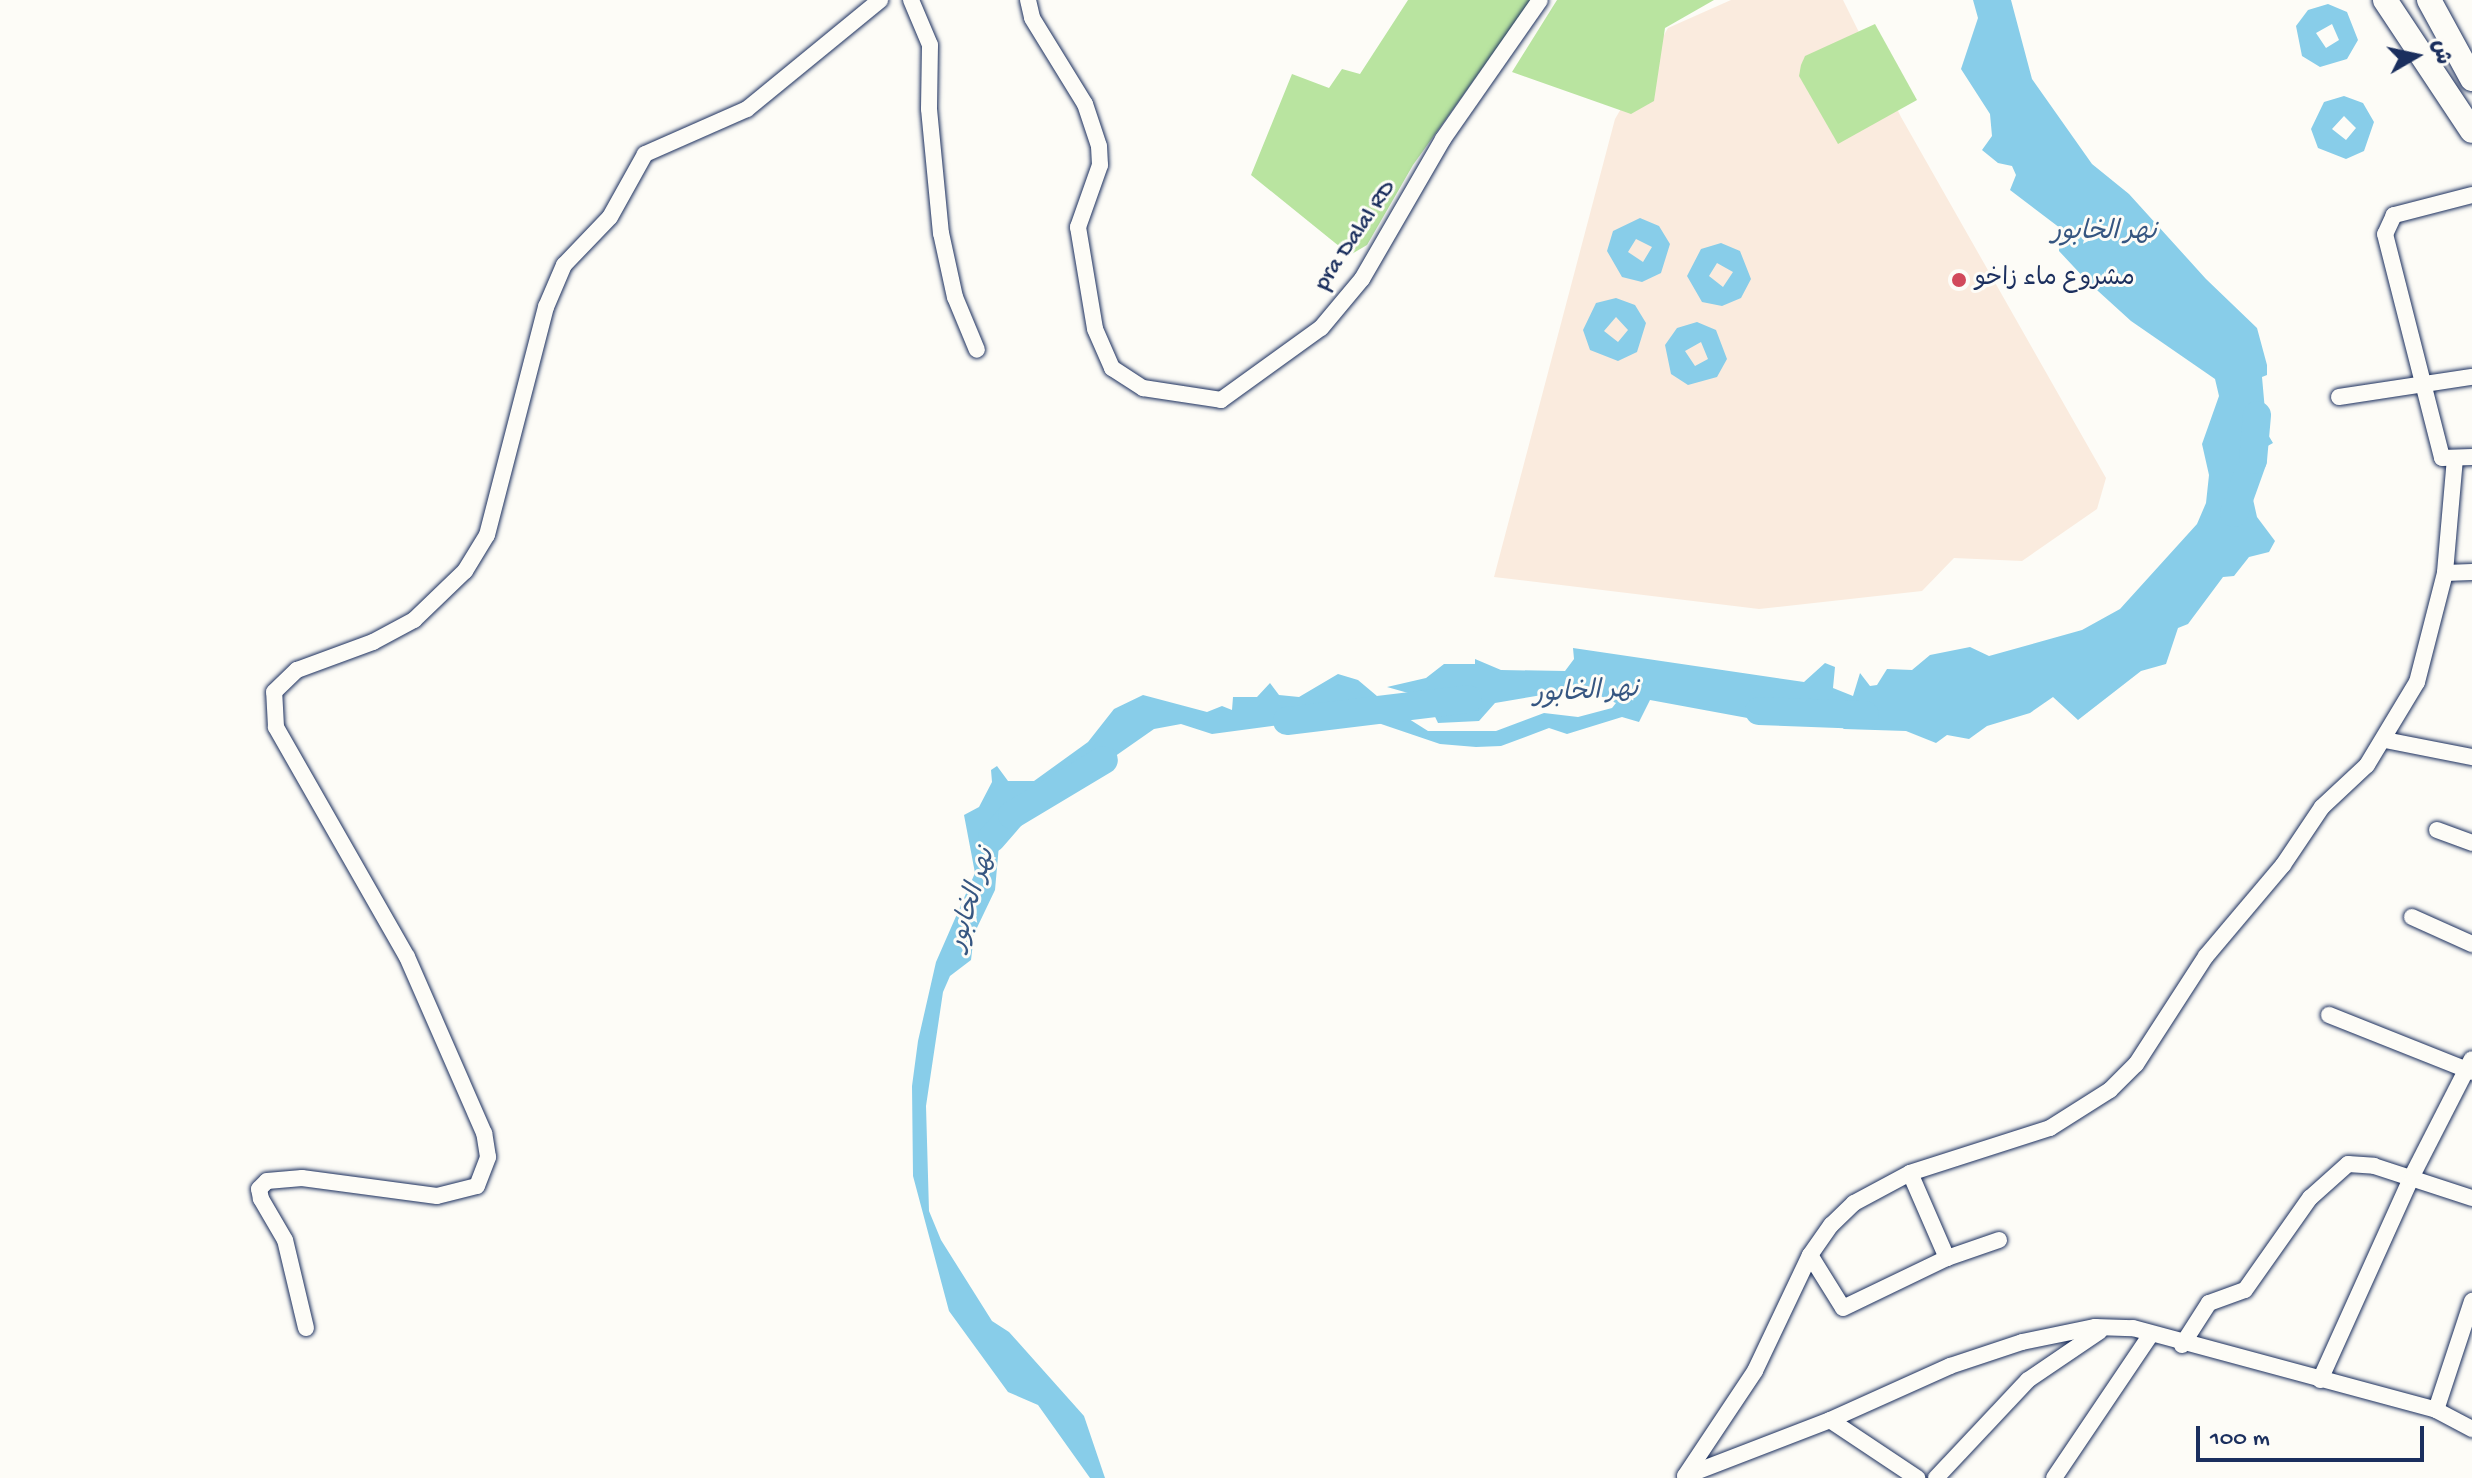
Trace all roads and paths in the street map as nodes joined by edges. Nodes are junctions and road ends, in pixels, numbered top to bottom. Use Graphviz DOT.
graph roads {
  1 [pos="880,0"];
  2 [pos="911,0"];
  3 [pos="1028,0"];
  4 [pos="1540,0"];
  5 [pos="2385,0"];
  6 [pos="2429,0"];
  7 [pos="2472,79"];
  8 [pos="2472,131"];
  9 [pos="2472,195"];
  10 [pos="977,350"];
  11 [pos="2472,377"];
  12 [pos="2425,385"];
  13 [pos="2339,397"];
  14 [pos="2463,458"];
  15 [pos="2472,572"];
  16 [pos="2445,573"];
  17 [pos="2385,740"];
  18 [pos="2472,757"];
  19 [pos="2437,830"];
  20 [pos="2472,843"];
  21 [pos="2412,917"];
  22 [pos="2472,944"];
  23 [pos="2329,1015"];
  24 [pos="2470,1067"];
  25 [pos="1910,1173"];
  26 [pos="2412,1176"];
  27 [pos="2472,1198"];
  28 [pos="1999,1240"];
  29 [pos="1810,1255"];
  30 [pos="1947,1258"];
  31 [pos="2472,1301"];
  32 [pos="2108,1326"];
  33 [pos="306,1328"];
  34 [pos="2151,1334"];
  35 [pos="2182,1345"];
  36 [pos="2320,1380"];
  37 [pos="2436,1410"];
  38 [pos="1830,1420"];
  39 [pos="2472,1429"];
  40 [pos="1684,1477"];
  41 [pos="1917,1478"];
  42 [pos="1936,1478"];
  43 [pos="2054,1478"];
  1 -- 33 [label="street"];
  2 -- 10 [label="street"];
  3 -- 4 [label="street, pra Dalal RD"];
  5 -- 8 [label="main road"];
  6 -- 7 [label="main road"];
  9 -- 12 [label="street"];
  11 -- 12 [label="street"];
  12 -- 13 [label="street"];
  12 -- 14 [label="street"];
  14 -- 16 [label="street"];
  15 -- 16 [label="street"];
  16 -- 17 [label="street"];
  17 -- 18 [label="street"];
  17 -- 25 [label="street"];
  19 -- 20 [label="street"];
  21 -- 22 [label="street"];
  23 -- 24 [label="street"];
  24 -- 26 [label="street"];
  25 -- 29 [label="street"];
  25 -- 30 [label="street"];
  26 -- 27 [label="street"];
  26 -- 35 [label="street"];
  26 -- 36 [label="street"];
  28 -- 30 [label="street"];
  29 -- 30 [label="street"];
  29 -- 40 [label="street"];
  31 -- 37 [label="street"];
  32 -- 34 [label="street"];
  32 -- 38 [label="street"];
  32 -- 42 [label="street"];
  34 -- 35 [label="street"];
  34 -- 43 [label="street"];
  35 -- 36 [label="street"];
  36 -- 37 [label="street"];
  37 -- 39 [label="street"];
  38 -- 40 [label="street"];
  38 -- 41 [label="street"];
}
